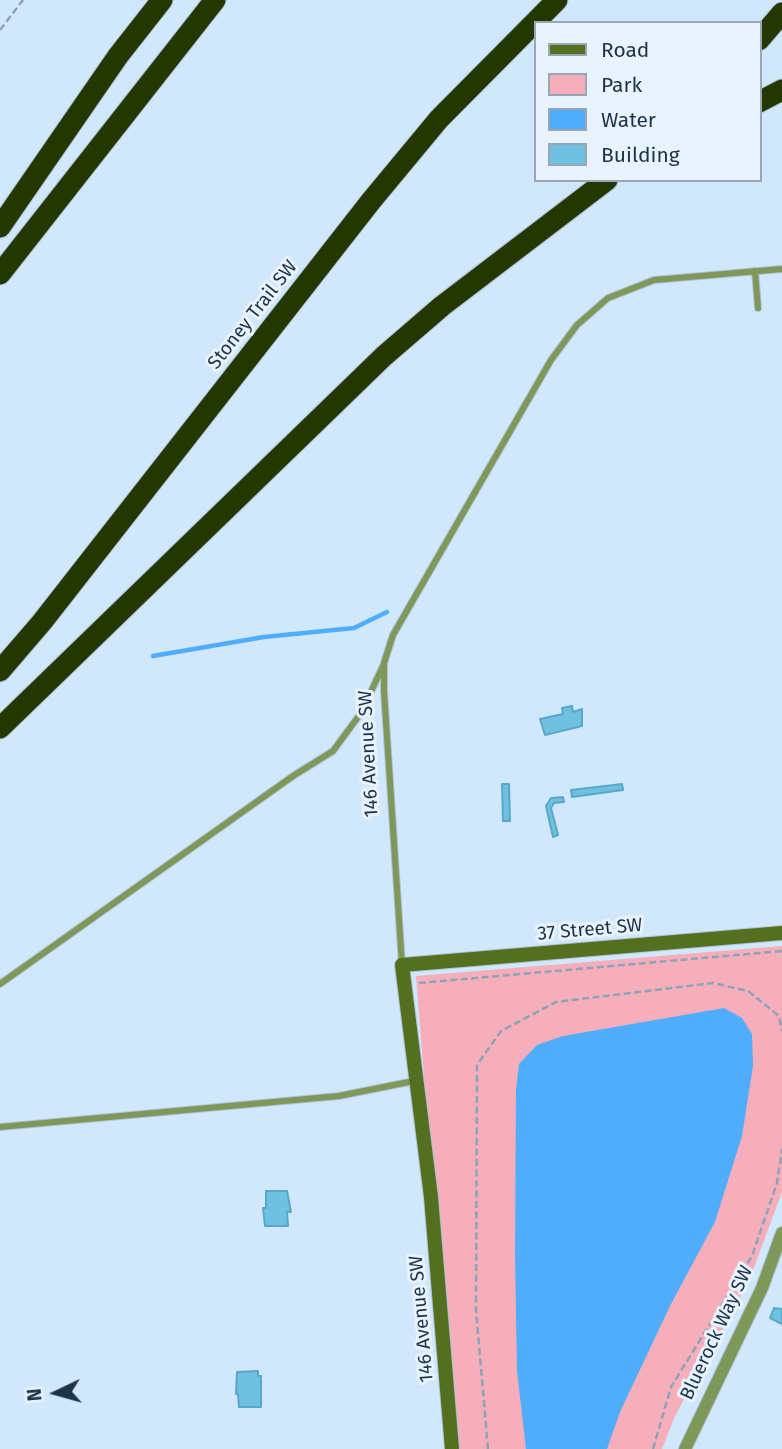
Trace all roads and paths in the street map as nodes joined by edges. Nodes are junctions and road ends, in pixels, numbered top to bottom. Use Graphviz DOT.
graph roads {
  1 [pos="23,0"];
  2 [pos="144,0"];
  3 [pos="162,0"];
  4 [pos="215,0"];
  5 [pos="557,0"];
  6 [pos="782,13"];
  7 [pos="534,21"];
  8 [pos="534,21"];
  9 [pos="0,30"];
  10 [pos="761,38"];
  11 [pos="782,90"];
  12 [pos="761,101"];
  13 [pos="605,182"];
  14 [pos="621,182"];
  15 [pos="13,209"];
  16 [pos="563,216"];
  17 [pos="0,228"];
  18 [pos="782,269"];
  19 [pos="755,271"];
  20 [pos="0,274"];
  21 [pos="758,308"];
  22 [pos="384,663"];
  23 [pos="0,671"];
  24 [pos="0,727"];
  25 [pos="782,933"];
  26 [pos="782,951"];
  27 [pos="402,965"];
  28 [pos="431,982"];
  29 [pos="0,984"];
  30 [pos="782,1031"];
  31 [pos="416,1080"];
  32 [pos="0,1127"];
  33 [pos="782,1149"];
  34 [pos="782,1233"];
  35 [pos="452,1449"];
  36 [pos="488,1449"];
  37 [pos="653,1449"];
  38 [pos="685,1449"];
  1 -- 9 [label="path"];
  2 -- 15 [label="highway"];
  3 -- 15 [label="highway"];
  4 -- 20 [label="highway"];
  5 -- 8 [label="highway, Stoney Trail SW"];
  6 -- 10 [label="highway"];
  7 -- 23 [label="highway, Stoney Trail SW"];
  11 -- 12 [label="highway"];
  13 -- 16 [label="highway"];
  14 -- 16 [label="highway"];
  15 -- 17 [label="highway"];
  16 -- 24 [label="highway"];
  18 -- 19 [label="lane, 146 Avenue SW"];
  19 -- 21 [label="lane"];
  19 -- 22 [label="lane, 146 Avenue SW"];
  22 -- 27 [label="lane, 146 Avenue SW"];
  22 -- 29 [label="lane"];
  25 -- 27 [label="street, 37 Street SW"];
  26 -- 28 [label="path"];
  27 -- 31 [label="street, 146 Avenue SW"];
  30 -- 36 [label="path"];
  31 -- 32 [label="lane"];
  31 -- 35 [label="street, 146 Avenue SW"];
  33 -- 37 [label="path"];
  34 -- 38 [label="street, Bluerock Way SW"];
}
